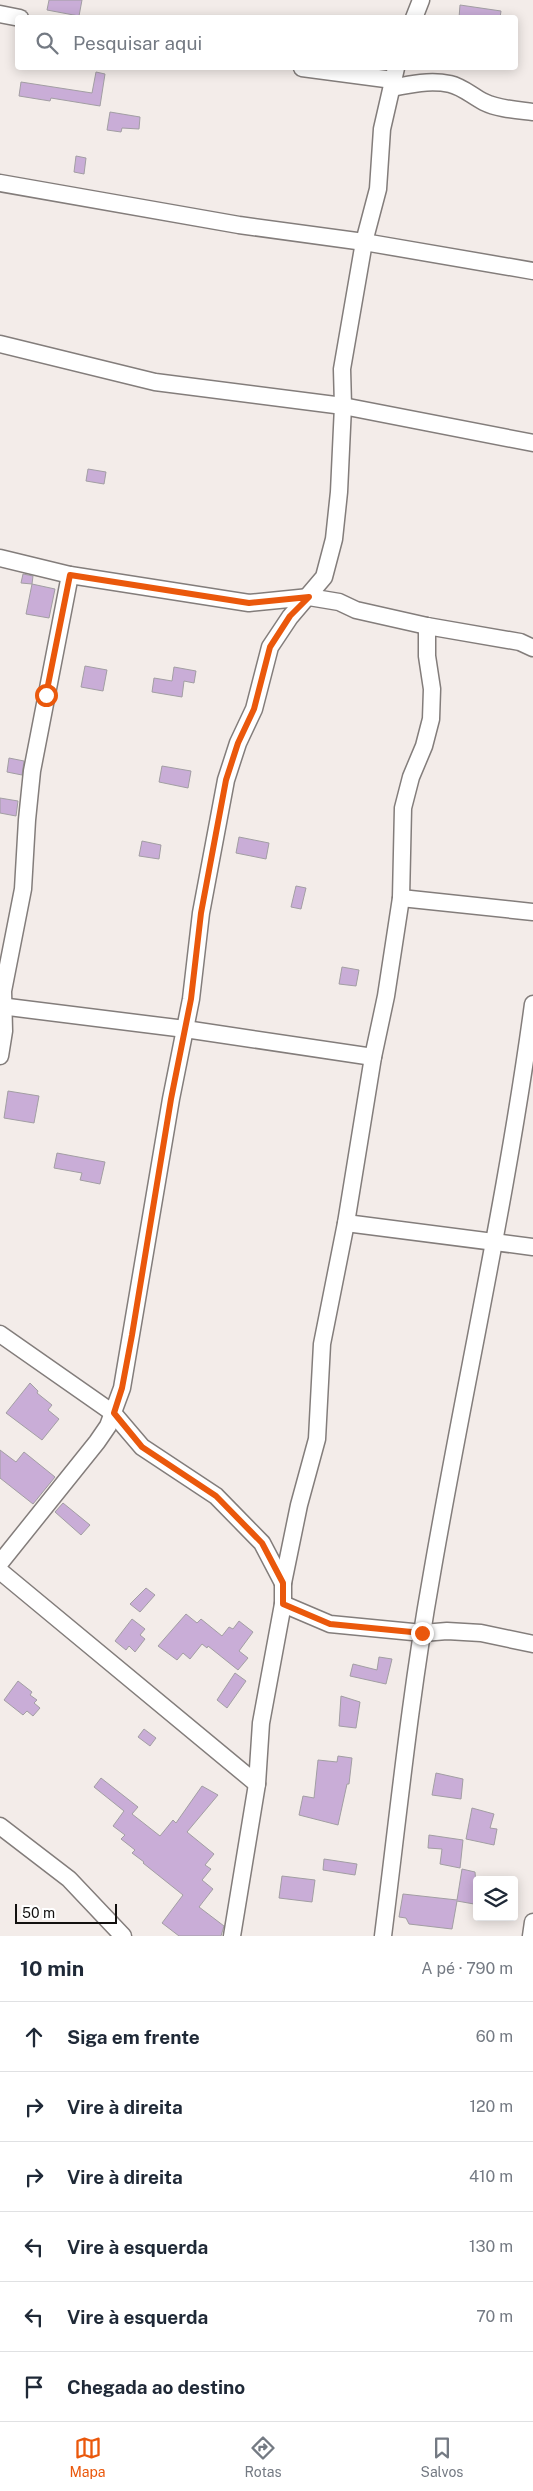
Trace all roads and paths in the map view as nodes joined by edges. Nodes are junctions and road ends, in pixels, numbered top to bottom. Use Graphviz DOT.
graph roads {
  1 [pos="421,0"];
  2 [pos="0,14"];
  3 [pos="415,15"];
  4 [pos="15,17"];
  5 [pos="320,70"];
  6 [pos="393,78"];
  7 [pos="533,112"];
  8 [pos="0,183"];
  9 [pos="364,242"];
  10 [pos="533,271"];
  11 [pos="0,344"];
  12 [pos="344,406"];
  13 [pos="533,443"];
  14 [pos="0,558"];
  15 [pos="70,575"];
  16 [pos="309,597"];
  17 [pos="427,626"];
  18 [pos="533,648"];
  19 [pos="401,898"];
  20 [pos="533,912"];
  21 [pos="533,1004"];
  22 [pos="3,1006"];
  23 [pos="185,1029"];
  24 [pos="0,1056"];
  25 [pos="372,1057"];
  26 [pos="527,1094"];
  27 [pos="346,1223"];
  28 [pos="495,1241"];
  29 [pos="533,1247"];
  30 [pos="0,1334"];
  31 [pos="114,1413"];
  32 [pos="0,1563"];
  33 [pos="0,1571"];
  34 [pos="283,1583"];
  35 [pos="283,1604"];
  36 [pos="422,1633"];
  37 [pos="533,1644"];
  38 [pos="257,1784"];
  39 [pos="0,1826"];
  40 [pos="533,1922"];
  41 [pos="124,1936"];
  42 [pos="232,1936"];
  43 [pos="383,1936"];
  44 [pos="531,1936"];
  1 -- 3 [label="street"];
  2 -- 4 [label="street"];
  5 -- 6 [label="street"];
  6 -- 7 [label="street"];
  6 -- 9 [label="street"];
  8 -- 9 [label="street"];
  9 -- 10 [label="street"];
  9 -- 12 [label="street"];
  11 -- 12 [label="street"];
  12 -- 13 [label="street"];
  12 -- 16 [label="street"];
  14 -- 15 [label="street"];
  15 -- 16 [label="street"];
  15 -- 22 [label="street"];
  16 -- 17 [label="street"];
  16 -- 23 [label="street"];
  17 -- 18 [label="street"];
  17 -- 19 [label="street"];
  19 -- 20 [label="street"];
  19 -- 25 [label="street"];
  21 -- 26 [label="street"];
  22 -- 23 [label="street"];
  22 -- 24 [label="street"];
  23 -- 25 [label="street"];
  23 -- 31 [label="street"];
  25 -- 27 [label="street"];
  26 -- 28 [label="street"];
  27 -- 28 [label="street"];
  27 -- 34 [label="street"];
  28 -- 29 [label="street"];
  28 -- 36 [label="street"];
  30 -- 31 [label="street"];
  31 -- 32 [label="street"];
  31 -- 34 [label="street"];
  33 -- 38 [label="street"];
  34 -- 35 [label="street"];
  35 -- 36 [label="street"];
  35 -- 38 [label="street"];
  36 -- 37 [label="street"];
  36 -- 43 [label="street"];
  38 -- 42 [label="street"];
  39 -- 41 [label="street"];
  40 -- 44 [label="street"];
}
